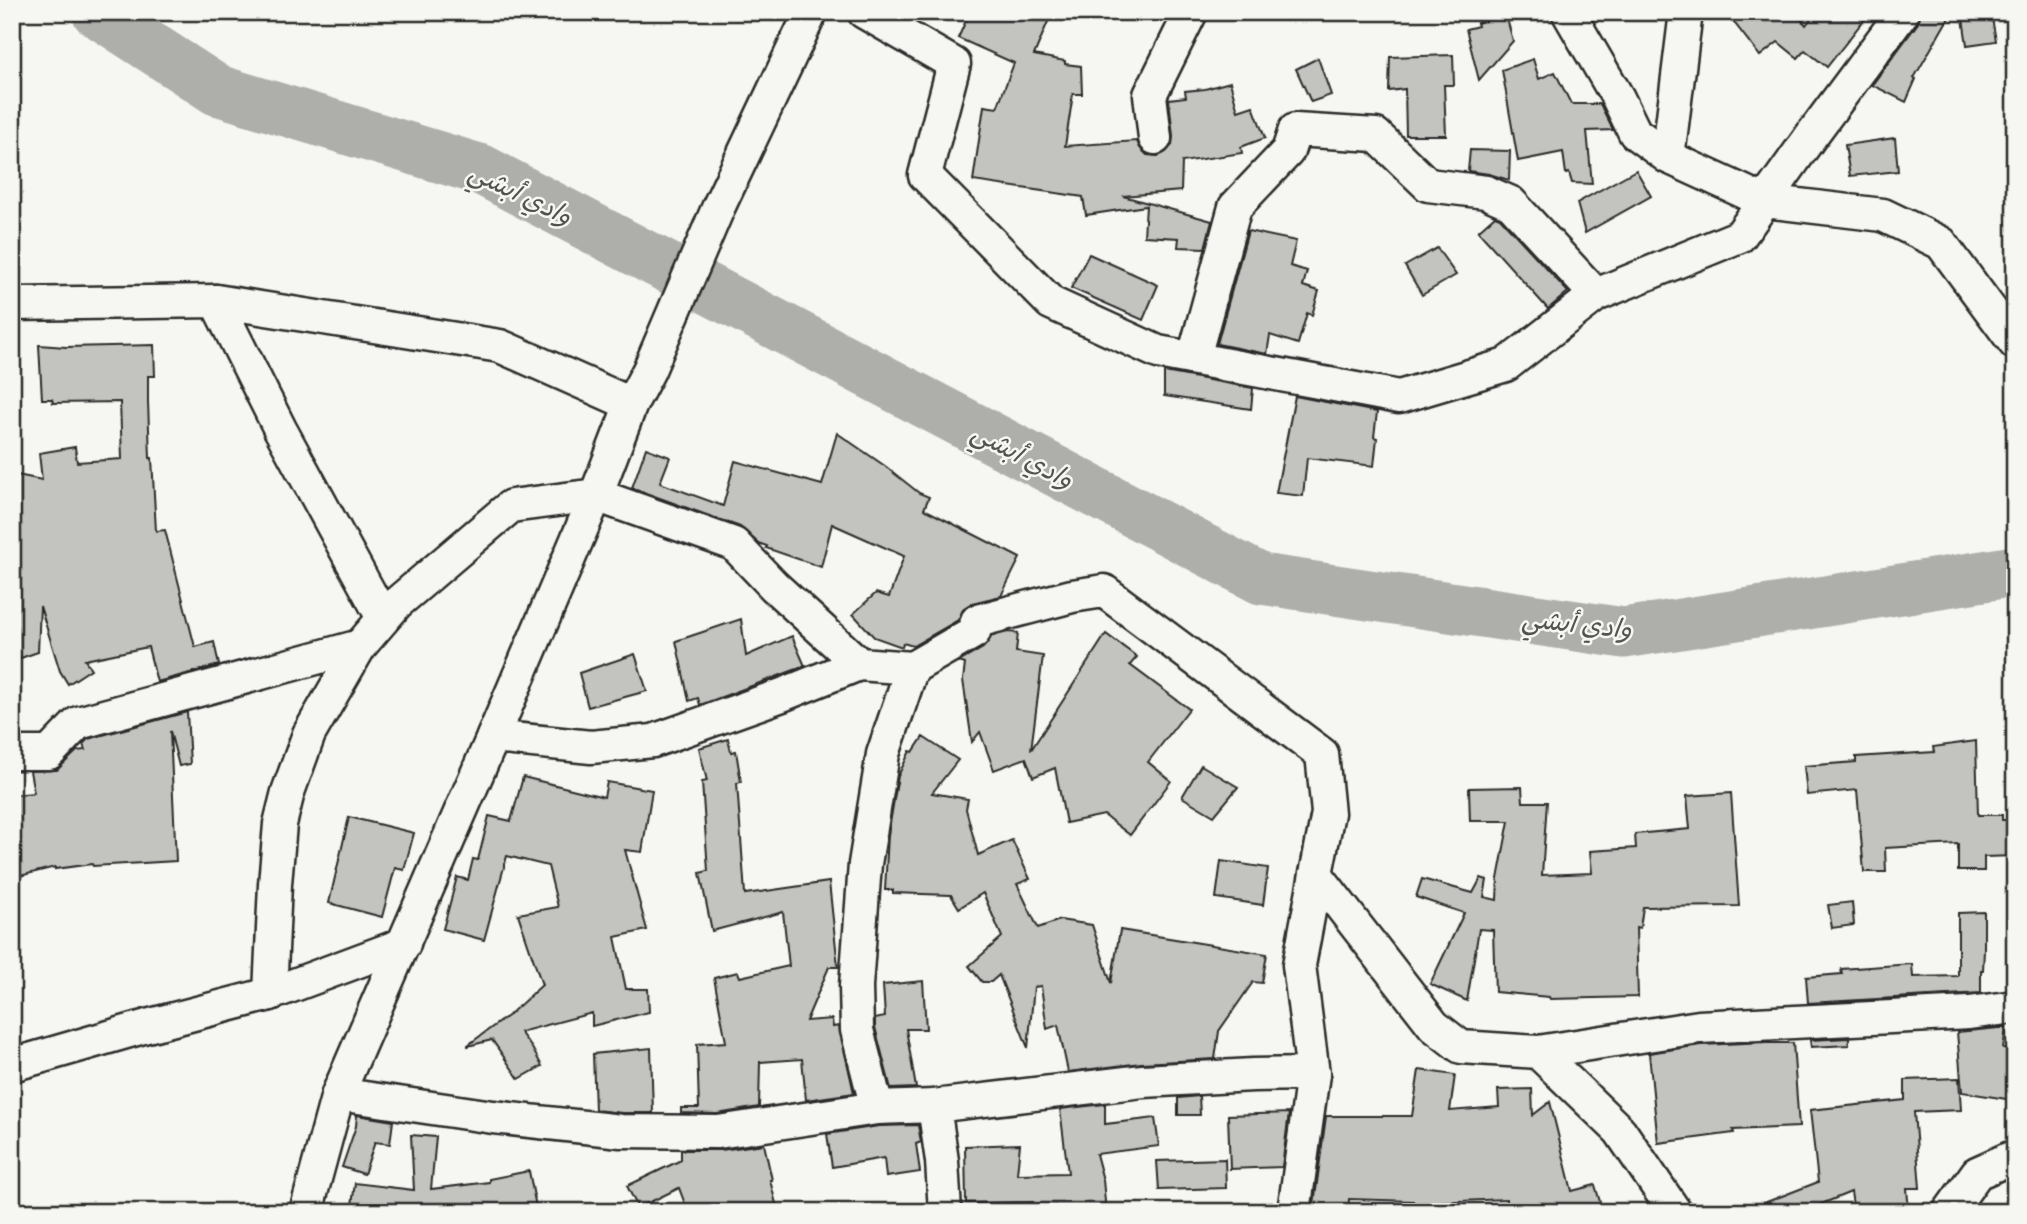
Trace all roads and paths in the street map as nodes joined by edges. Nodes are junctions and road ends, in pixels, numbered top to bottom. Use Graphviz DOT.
graph roads {
  1 [pos="811,12"];
  2 [pos="864,12"];
  3 [pos="1191,12"];
  4 [pos="1568,12"];
  5 [pos="1686,12"];
  6 [pos="1903,12"];
  7 [pos="1155,138"];
  8 [pos="1668,157"];
  9 [pos="1764,201"];
  10 [pos="1596,295"];
  11 [pos="216,301"];
  12 [pos="12,304"];
  13 [pos="2015,343"];
  14 [pos="1195,358"];
  15 [pos="631,404"];
  16 [pos="596,495"];
  17 [pos="383,618"];
  18 [pos="360,646"];
  19 [pos="859,664"];
  20 [pos="912,668"];
  21 [pos="493,737"];
  22 [pos="12,753"];
  23 [pos="1316,874"];
  24 [pos="404,944"];
  25 [pos="270,994"];
  26 [pos="2014,1004"];
  27 [pos="1538,1052"];
  28 [pos="12,1065"];
  29 [pos="1312,1074"];
  30 [pos="338,1094"];
  31 [pos="934,1106"];
  32 [pos="877,1108"];
  33 [pos="2015,1156"];
  34 [pos="306,1212"];
  35 [pos="945,1212"];
  36 [pos="1293,1212"];
  37 [pos="1675,1212"];
  38 [pos="1950,1212"];
  1 -- 15 [label="street"];
  2 -- 14 [label="street"];
  3 -- 7 [label="street"];
  4 -- 8 [label="street"];
  5 -- 8 [label="street"];
  6 -- 9 [label="street"];
  8 -- 9 [label="street"];
  9 -- 10 [label="street"];
  9 -- 13 [label="street"];
  10 -- 14 [label="street"];
  10 -- 14 [label="street"];
  11 -- 12 [label="street"];
  11 -- 15 [label="street"];
  11 -- 17 [label="street"];
  15 -- 16 [label="street"];
  16 -- 17 [label="street"];
  16 -- 19 [label="street"];
  16 -- 21 [label="street"];
  17 -- 18 [label="street"];
  18 -- 22 [label="street"];
  18 -- 25 [label="street"];
  19 -- 20 [label="street"];
  19 -- 21 [label="street"];
  20 -- 23 [label="street"];
  20 -- 32 [label="street"];
  21 -- 24 [label="street"];
  23 -- 27 [label="street"];
  23 -- 29 [label="street"];
  24 -- 25 [label="street"];
  24 -- 30 [label="street"];
  25 -- 28 [label="street"];
  26 -- 27 [label="street"];
  27 -- 37 [label="street"];
  29 -- 31 [label="street"];
  29 -- 36 [label="street"];
  30 -- 32 [label="street"];
  30 -- 34 [label="street"];
  31 -- 32 [label="street"];
  31 -- 35 [label="street"];
  33 -- 38 [label="street"];
}
